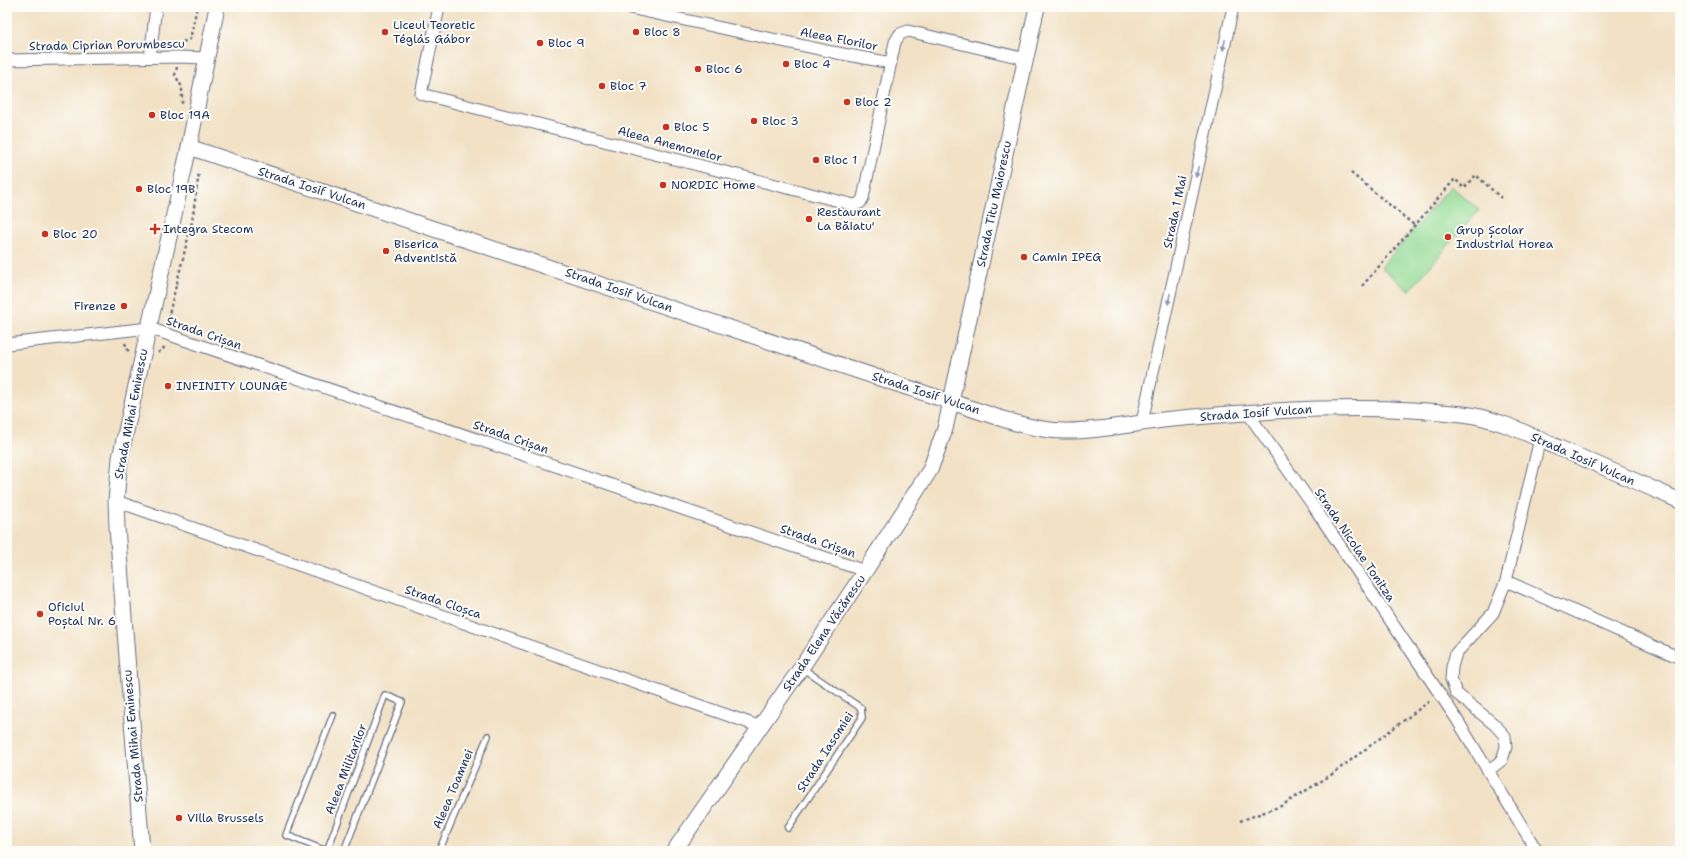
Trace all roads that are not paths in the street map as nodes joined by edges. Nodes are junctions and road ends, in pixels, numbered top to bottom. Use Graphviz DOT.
graph roads {
  1 [pos="156,7"];
  2 [pos="217,7"];
  3 [pos="439,7"];
  4 [pos="625,7"];
  5 [pos="1037,7"];
  6 [pos="1233,7"];
  7 [pos="150,57"];
  8 [pos="207,58"];
  9 [pos="1026,59"];
  10 [pos="7,60"];
  11 [pos="891,63"];
  12 [pos="196,149"];
  13 [pos="148,328"];
  14 [pos="7,344"];
  15 [pos="951,402"];
  16 [pos="1247,412"];
  17 [pos="1142,422"];
  18 [pos="1540,439"];
  19 [pos="116,501"];
  20 [pos="1680,501"];
  21 [pos="865,571"];
  22 [pos="1506,581"];
  23 [pos="1680,658"];
  24 [pos="801,668"];
  25 [pos="333,715"];
  26 [pos="761,727"];
  27 [pos="488,736"];
  28 [pos="1488,771"];
  29 [pos="788,828"];
  30 [pos="142,851"];
  31 [pos="326,851"];
  32 [pos="344,851"];
  33 [pos="438,851"];
  34 [pos="674,851"];
  35 [pos="1537,851"];
  1 -- 7 [label="street"];
  2 -- 8 [label="street, Strada Mihai Eminescu"];
  3 -- 11 [label="street, Aleea Anemonelor"];
  4 -- 11 [label="street, Aleea Florilor"];
  5 -- 9 [label="street, Strada Titu Maiorescu"];
  6 -- 17 [label="street, Strada 1 Mai, one-way"];
  7 -- 8 [label="street, Strada Ciprian Porumbescu"];
  7 -- 10 [label="street, Strada Ciprian Porumbescu"];
  8 -- 12 [label="street, Strada Mihai Eminescu"];
  9 -- 11 [label="street, Aleea Florilor"];
  9 -- 15 [label="street, Strada Titu Maiorescu"];
  12 -- 13 [label="street, Strada Mihai Eminescu"];
  12 -- 15 [label="street, Strada Iosif Vulcan"];
  13 -- 14 [label="street"];
  13 -- 19 [label="street, Strada Mihai Eminescu"];
  13 -- 21 [label="street, Strada Crișan"];
  15 -- 17 [label="street, Strada Iosif Vulcan"];
  15 -- 21 [label="street, Strada Elena Văcărescu"];
  16 -- 17 [label="street, Strada Iosif Vulcan"];
  16 -- 18 [label="street, Strada Iosif Vulcan"];
  16 -- 28 [label="street, Strada Nicolae Tonitza"];
  18 -- 20 [label="street, Strada Iosif Vulcan"];
  18 -- 22 [label="street"];
  19 -- 26 [label="street, Strada Cloșca"];
  19 -- 30 [label="street, Strada Mihai Eminescu"];
  21 -- 24 [label="street, Strada Elena Văcărescu"];
  22 -- 23 [label="street"];
  22 -- 28 [label="street"];
  24 -- 26 [label="street, Strada Elena Văcărescu"];
  24 -- 29 [label="lane, Strada Iasomiei"];
  25 -- 31 [label="lane"];
  26 -- 34 [label="street, Strada Elena Văcărescu"];
  27 -- 33 [label="lane, Aleea Toamnei"];
  28 -- 35 [label="street, Strada Nicolae Tonitza"];
  31 -- 32 [label="lane, Aleea Militarilor"];
}
